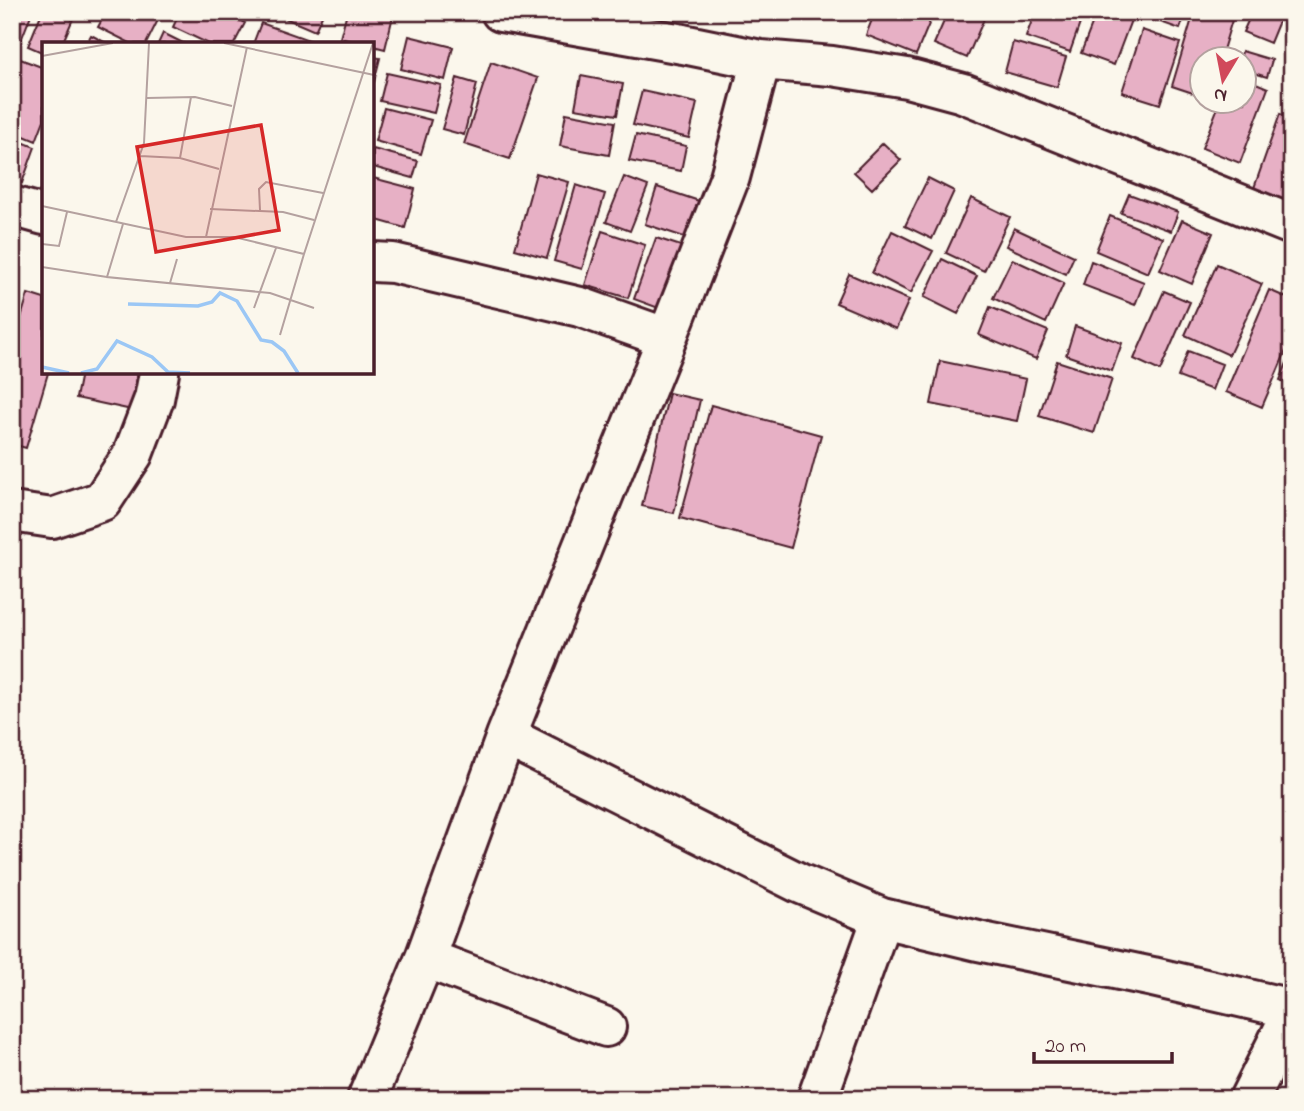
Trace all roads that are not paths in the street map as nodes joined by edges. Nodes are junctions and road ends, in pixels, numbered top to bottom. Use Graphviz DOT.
graph roads {
  1 [pos="501,12"];
  2 [pos="776,61"];
  3 [pos="12,206"];
  4 [pos="42,214"];
  5 [pos="1292,225"];
  6 [pos="374,262"];
  7 [pos="667,338"];
  8 [pos="159,374"];
  9 [pos="12,512"];
  10 [pos="506,736"];
  11 [pos="882,918"];
  12 [pos="425,958"];
  13 [pos="1292,1011"];
  14 [pos="606,1027"];
  15 [pos="367,1099"];
  16 [pos="817,1099"];
  17 [pos="1249,1099"];
  1 -- 2 [label="street"];
  2 -- 5 [label="street"];
  2 -- 7 [label="street"];
  3 -- 4 [label="street"];
  6 -- 7 [label="street"];
  7 -- 10 [label="street"];
  8 -- 9 [label="street"];
  10 -- 11 [label="street"];
  10 -- 12 [label="street"];
  11 -- 13 [label="street"];
  11 -- 16 [label="street"];
  12 -- 14 [label="street"];
  12 -- 15 [label="street"];
  13 -- 17 [label="street"];
}
